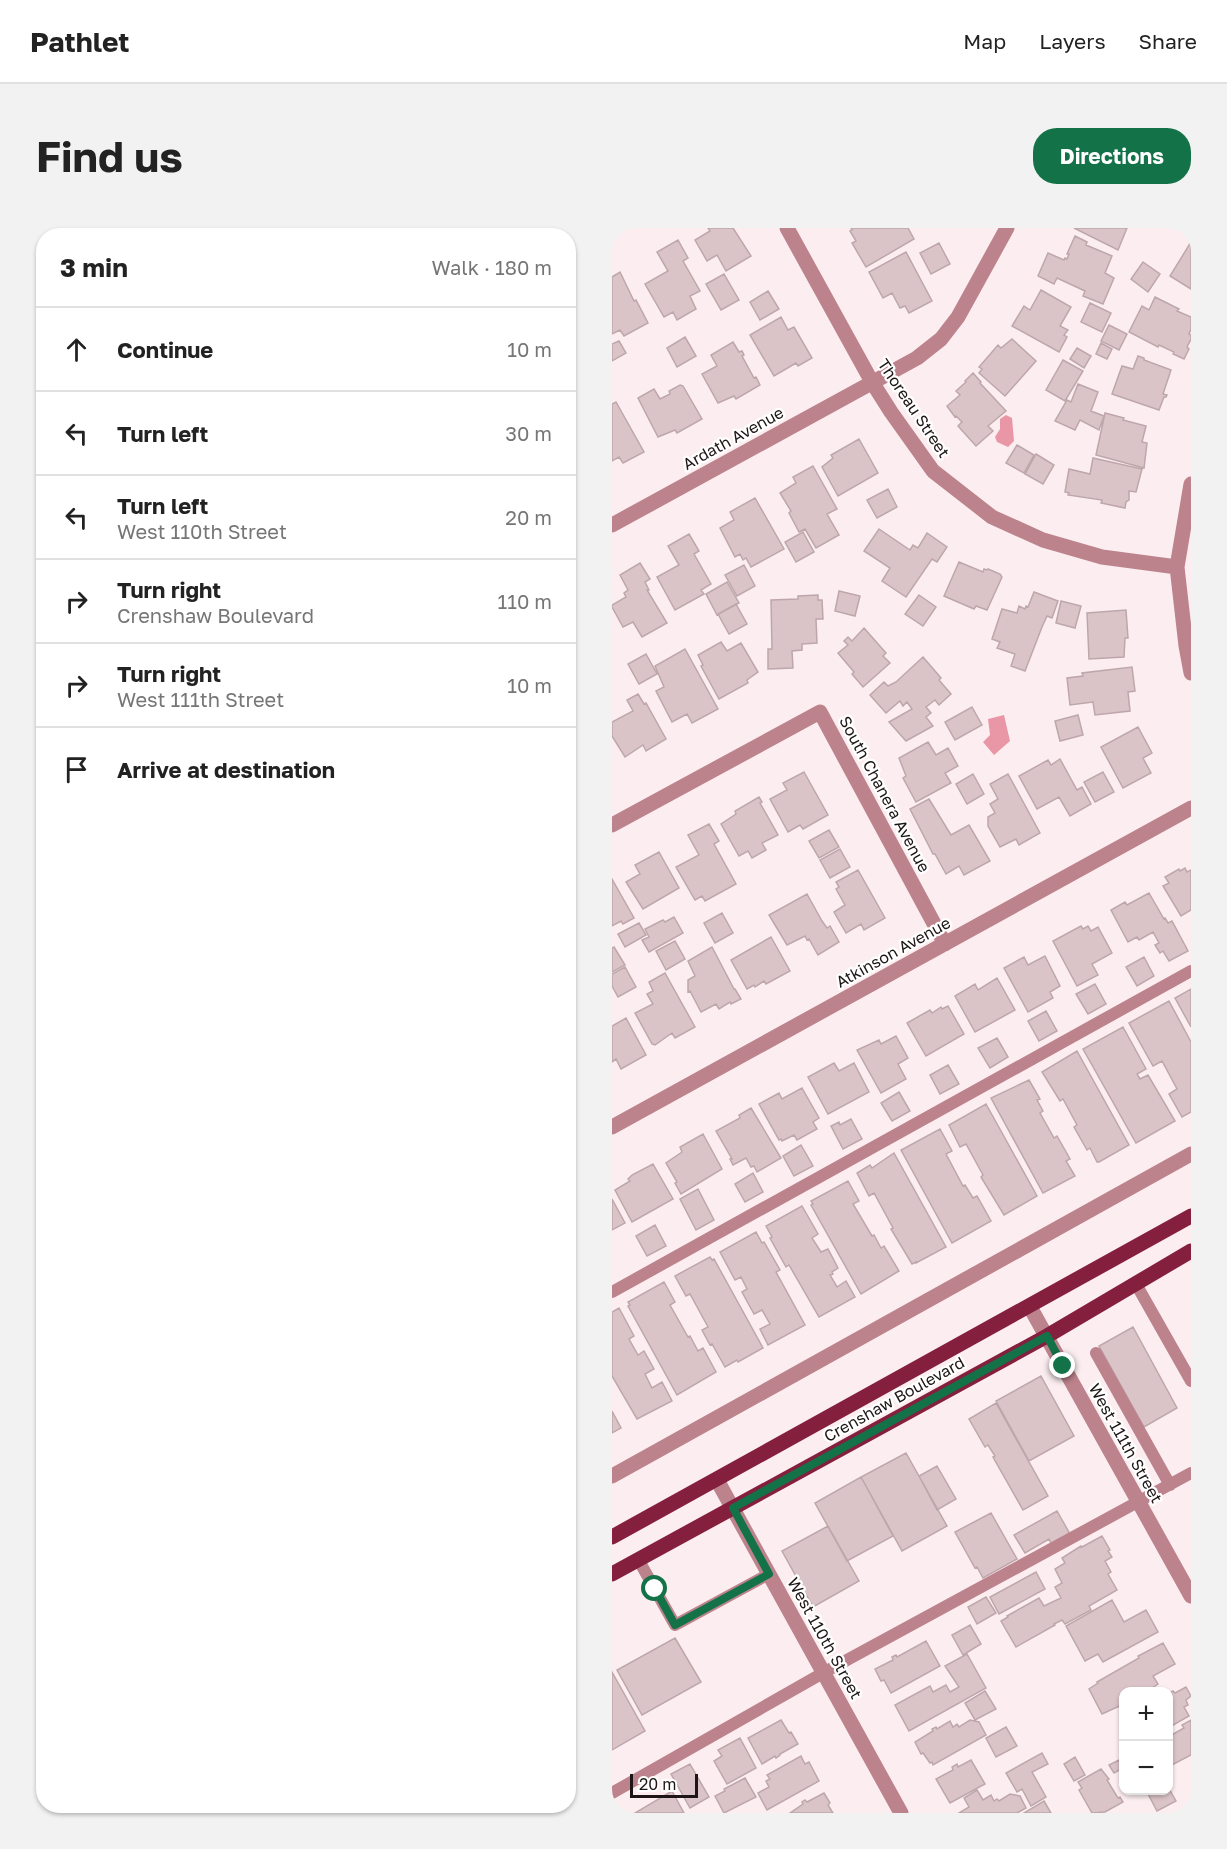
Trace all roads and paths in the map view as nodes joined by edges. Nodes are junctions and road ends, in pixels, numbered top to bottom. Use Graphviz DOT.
graph roads {
  1 [pos="787,228"];
  2 [pos="1007,228"];
  3 [pos="872,382"];
  4 [pos="1191,484"];
  5 [pos="612,525"];
  6 [pos="1177,567"];
  7 [pos="1191,674"];
  8 [pos="1191,808"];
  9 [pos="612,825"];
  10 [pos="945,944"];
  11 [pos="1191,970"];
  12 [pos="612,1126"];
  13 [pos="1191,1154"];
  14 [pos="1191,1216"];
  15 [pos="1191,1251"];
  16 [pos="1136,1284"];
  17 [pos="612,1292"];
  18 [pos="1030,1306"];
  19 [pos="1047,1336"];
  20 [pos="1096,1353"];
  21 [pos="1191,1381"];
  22 [pos="1191,1473"];
  23 [pos="612,1476"];
  24 [pos="717,1480"];
  25 [pos="1170,1485"];
  26 [pos="1138,1502"];
  27 [pos="733,1508"];
  28 [pos="612,1537"];
  29 [pos="638,1559"];
  30 [pos="612,1574"];
  31 [pos="769,1574"];
  32 [pos="1191,1596"];
  33 [pos="823,1673"];
  34 [pos="612,1793"];
  35 [pos="902,1813"];
  1 -- 3 [label="street, Thoreau Street"];
  2 -- 3 [label="street"];
  3 -- 5 [label="street, Ardath Avenue"];
  3 -- 6 [label="street, Thoreau Street"];
  4 -- 6 [label="street"];
  6 -- 7 [label="street"];
  8 -- 10 [label="street, Atkinson Avenue"];
  9 -- 10 [label="street, South Chanera Avenue"];
  10 -- 12 [label="street, Atkinson Avenue"];
  11 -- 17 [label="lane"];
  13 -- 23 [label="street"];
  14 -- 18 [label="main road, Crenshaw Boulevard"];
  15 -- 16 [label="main road, Crenshaw Boulevard"];
  16 -- 19 [label="main road, Crenshaw Boulevard"];
  16 -- 21 [label="lane"];
  18 -- 19 [label="street, West 111th Street"];
  18 -- 24 [label="main road, Crenshaw Boulevard"];
  19 -- 26 [label="street, West 111th Street"];
  19 -- 27 [label="main road, Crenshaw Boulevard"];
  20 -- 25 [label="lane"];
  22 -- 25 [label="lane"];
  24 -- 27 [label="street, West 110th Street"];
  24 -- 28 [label="main road, Crenshaw Boulevard"];
  25 -- 26 [label="lane"];
  26 -- 32 [label="street, West 111th Street"];
  26 -- 33 [label="lane"];
  27 -- 29 [label="main road, Crenshaw Boulevard"];
  27 -- 31 [label="street, West 110th Street"];
  29 -- 30 [label="main road, Crenshaw Boulevard"];
  29 -- 31 [label="lane"];
  31 -- 33 [label="street, West 110th Street"];
  33 -- 34 [label="lane"];
  33 -- 35 [label="street, West 110th Street"];
}
